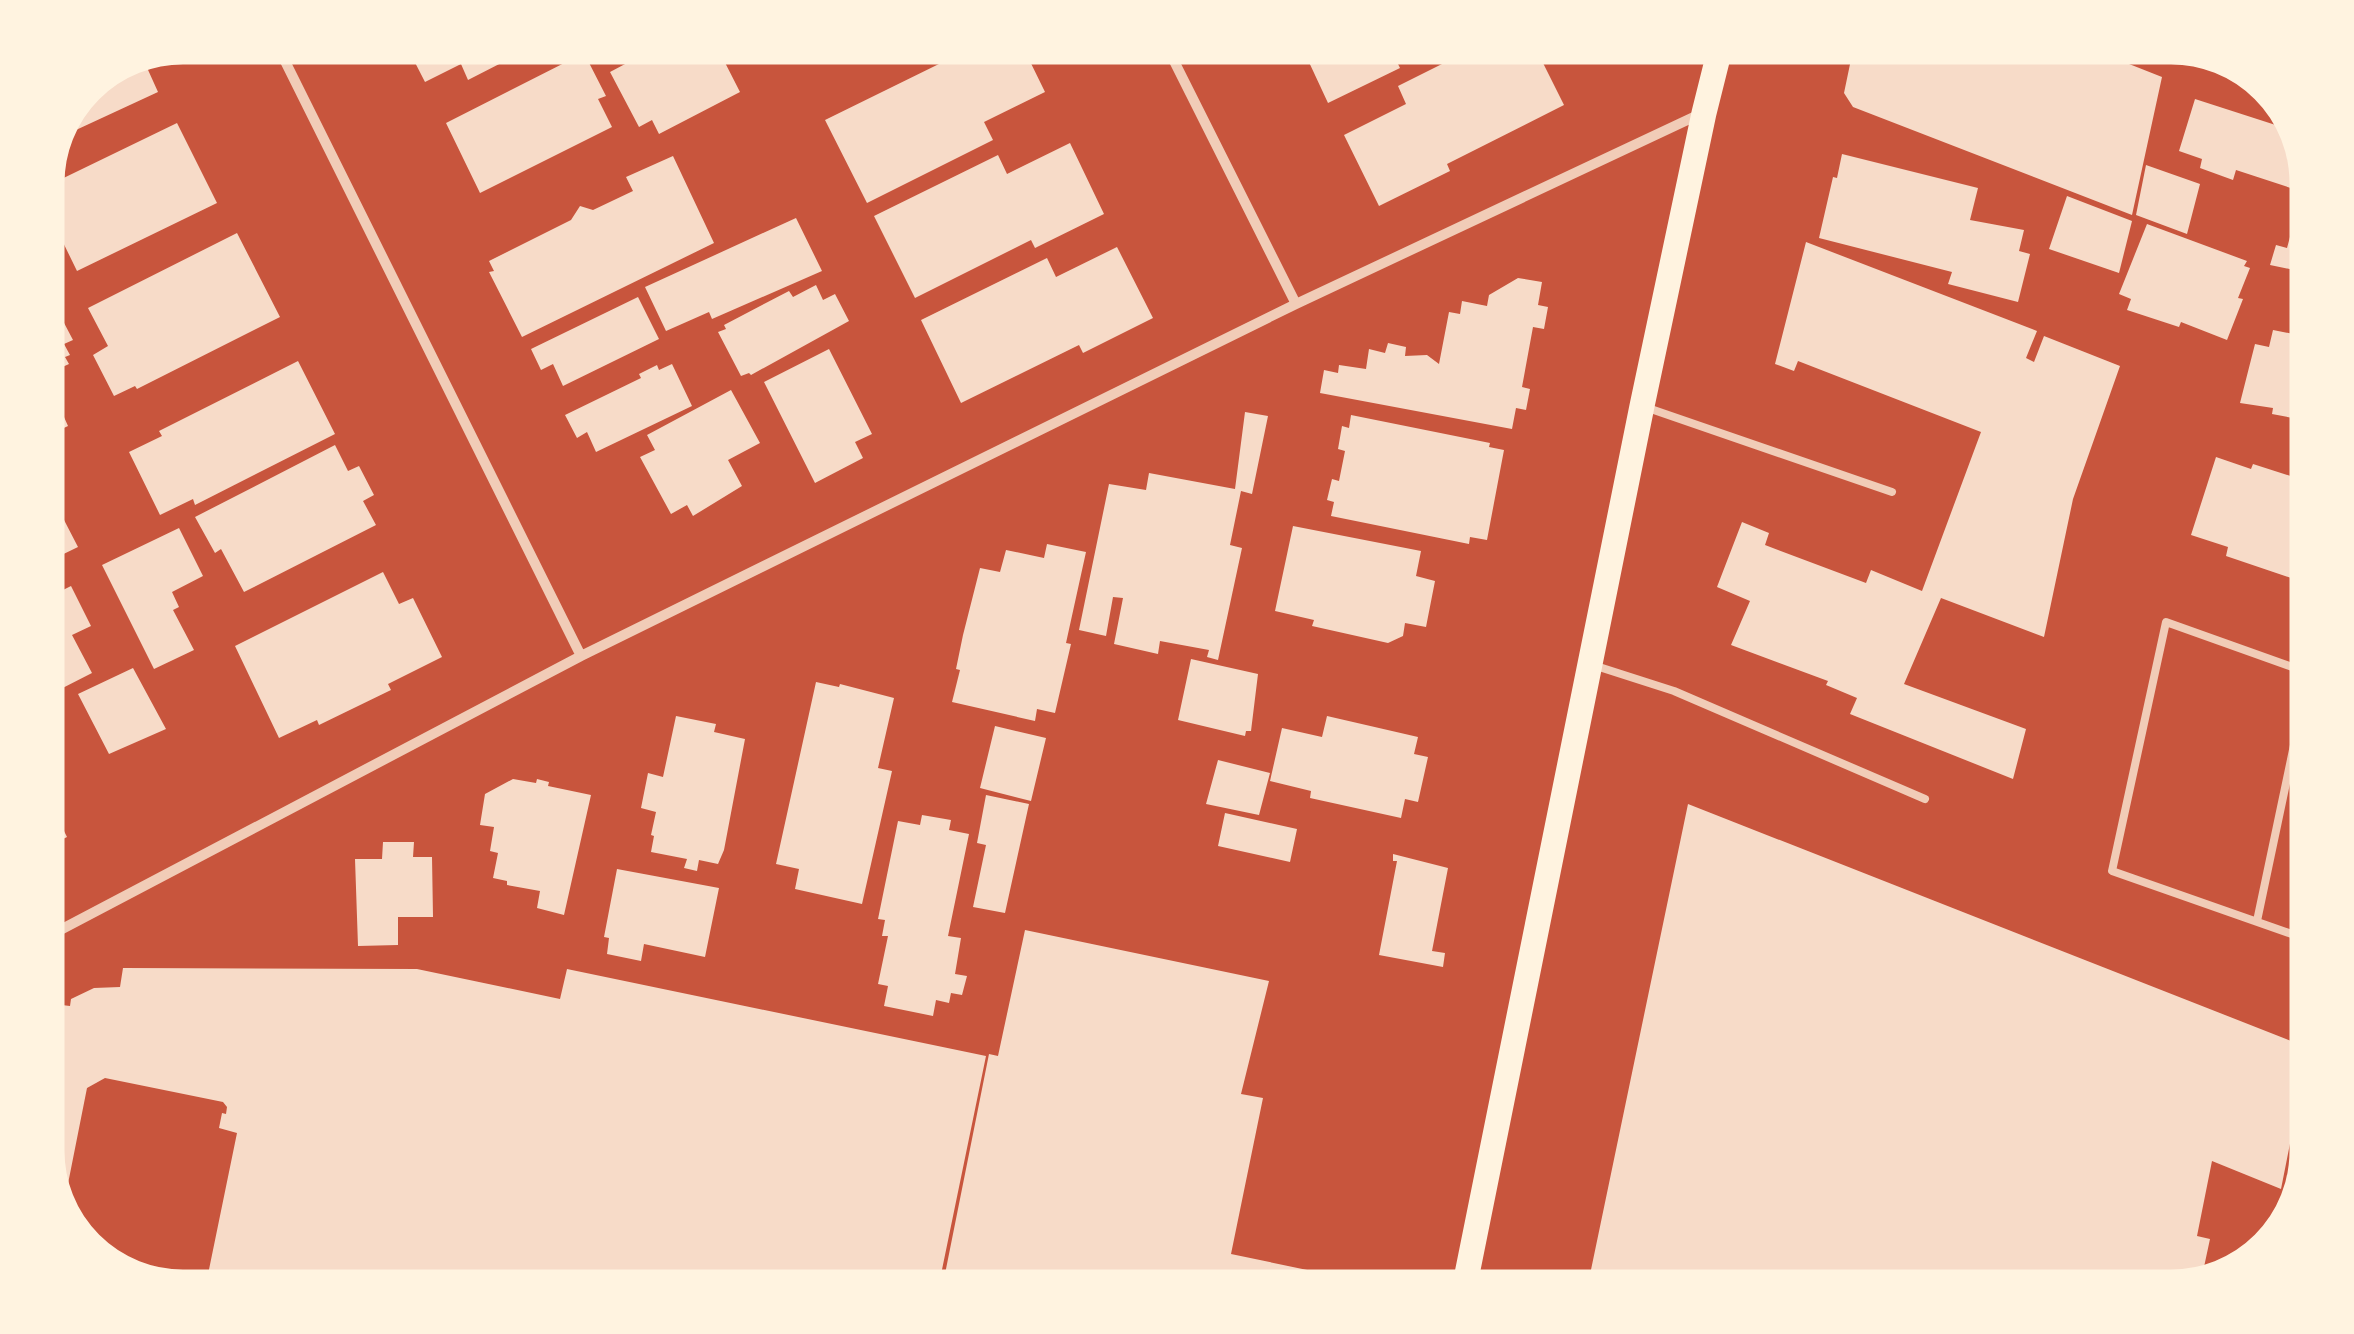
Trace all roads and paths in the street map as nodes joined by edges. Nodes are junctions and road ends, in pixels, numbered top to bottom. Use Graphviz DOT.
graph roads {
  1 [pos="286,63"];
  2 [pos="1175,63"];
  3 [pos="1716,63"];
  4 [pos="1704,112"];
  5 [pos="1296,304"];
  6 [pos="1642,406"];
  7 [pos="1892,492"];
  8 [pos="581,656"];
  9 [pos="1592,664"];
  10 [pos="2292,668"];
  11 [pos="2292,755"];
  12 [pos="1925,799"];
  13 [pos="2256,921"];
  14 [pos="63,929"];
  15 [pos="2292,934"];
  16 [pos="1467,1272"];
  1 -- 8 [label="street"];
  2 -- 5 [label="street"];
  3 -- 4 [label="main road"];
  4 -- 5 [label="street"];
  4 -- 6 [label="main road"];
  5 -- 8 [label="street"];
  6 -- 7 [label="lane"];
  6 -- 9 [label="main road"];
  8 -- 14 [label="street"];
  9 -- 12 [label="lane"];
  9 -- 16 [label="main road"];
  10 -- 13 [label="lane"];
  11 -- 13 [label="lane"];
  13 -- 15 [label="lane"];
}
